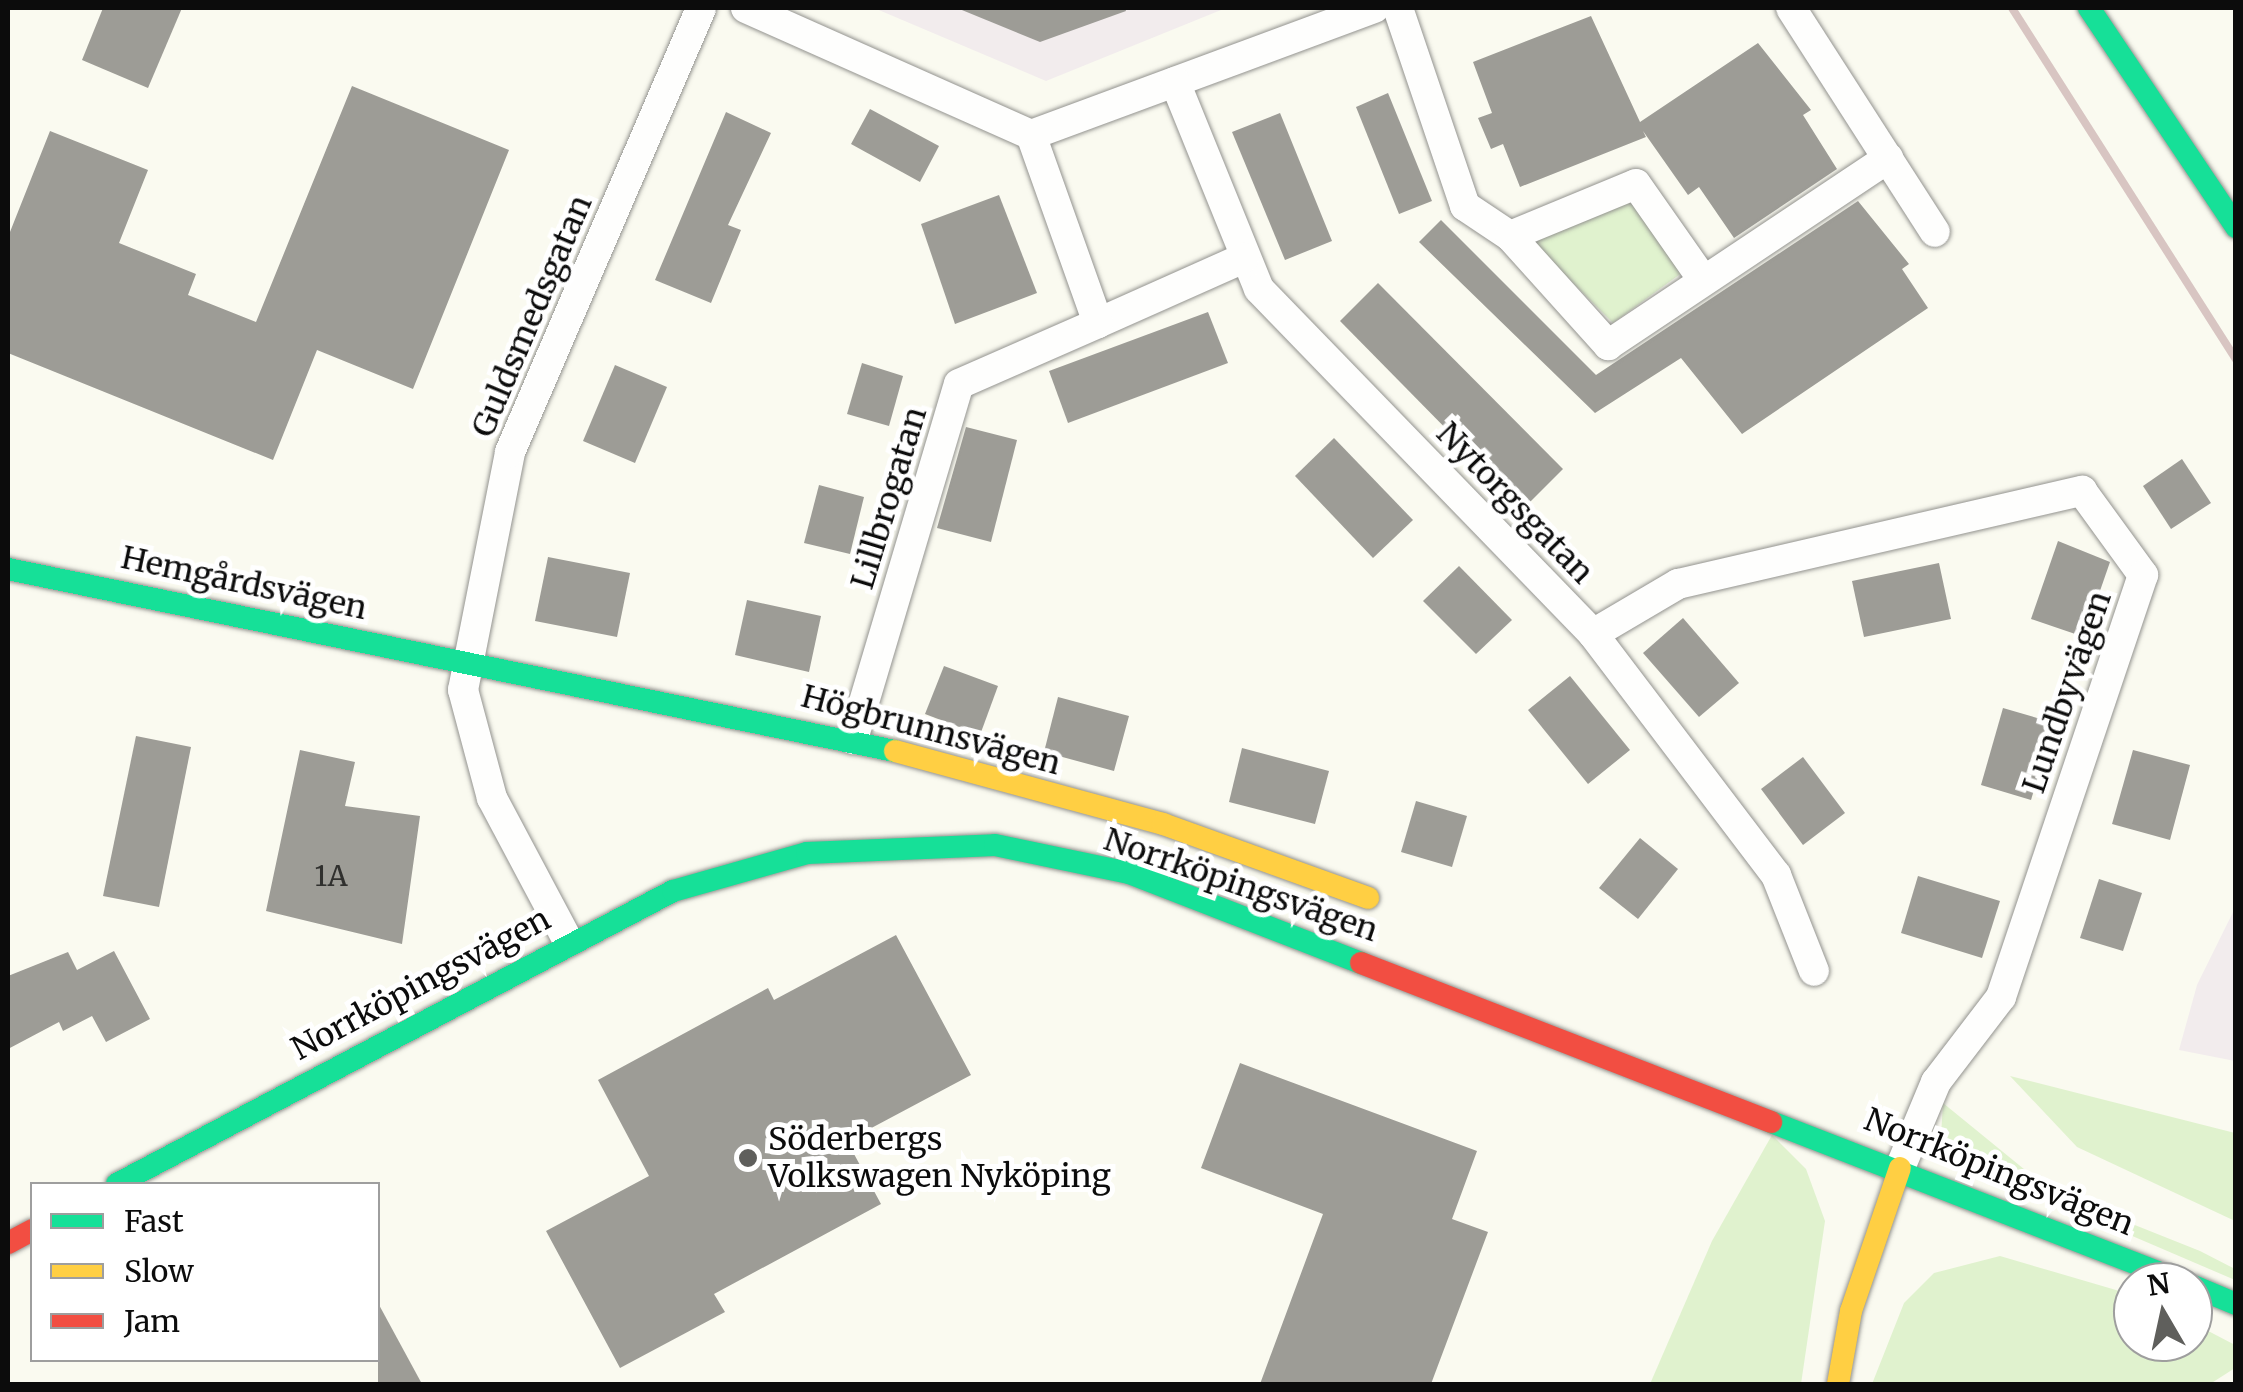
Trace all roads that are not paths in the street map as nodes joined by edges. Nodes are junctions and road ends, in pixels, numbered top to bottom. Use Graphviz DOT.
graph roads {
  1 [pos="701,8"];
  2 [pos="746,8"];
  3 [pos="1374,8"];
  4 [pos="1398,8"];
  5 [pos="1791,8"];
  6 [pos="2089,8"];
  7 [pos="1174,82"];
  8 [pos="1031,135"];
  9 [pos="1888,158"];
  10 [pos="2236,227"];
  11 [pos="1935,232"];
  12 [pos="1510,236"];
  13 [pos="1244,258"];
  14 [pos="1701,277"];
  15 [pos="1098,323"];
  16 [pos="8,569"];
  17 [pos="1593,634"];
  18 [pos="468,660"];
  19 [pos="853,738"];
  20 [pos="1368,898"];
  21 [pos="568,942"];
  22 [pos="1814,971"];
  23 [pos="1900,1168"];
  24 [pos="121,1182"];
  25 [pos="30,1231"];
  26 [pos="8,1243"];
  27 [pos="2134,1262"];
  28 [pos="1838,1384"];
  1 -- 18 [label="street, Guldsmedsgatan"];
  2 -- 8 [label="street"];
  3 -- 7 [label="street"];
  4 -- 12 [label="street"];
  5 -- 9 [label="street"];
  6 -- 10 [label="street"];
  7 -- 8 [label="street"];
  7 -- 13 [label="street, Nytorgsgatan"];
  8 -- 15 [label="street"];
  9 -- 11 [label="street"];
  9 -- 14 [label="street"];
  12 -- 14 [label="street"];
  12 -- 14 [label="street"];
  13 -- 15 [label="street, Lillbrogatan"];
  13 -- 17 [label="street, Nytorgsgatan"];
  15 -- 19 [label="street, Lillbrogatan"];
  16 -- 18 [label="street, Hemgårdsvägen"];
  17 -- 22 [label="street, Nytorgsgatan"];
  17 -- 23 [label="street, Lundbyvägen"];
  18 -- 19 [label="street, Högbrunnsvägen"];
  18 -- 21 [label="street, Guldsmedsgatan"];
  19 -- 20 [label="street, Högbrunnsvägen"];
  21 -- 23 [label="street, Norrköpingsvägen"];
  21 -- 24 [label="street, Norrköpingsvägen"];
  23 -- 27 [label="street, Norrköpingsvägen"];
  23 -- 28 [label="street"];
  25 -- 26 [label="street"];
}
